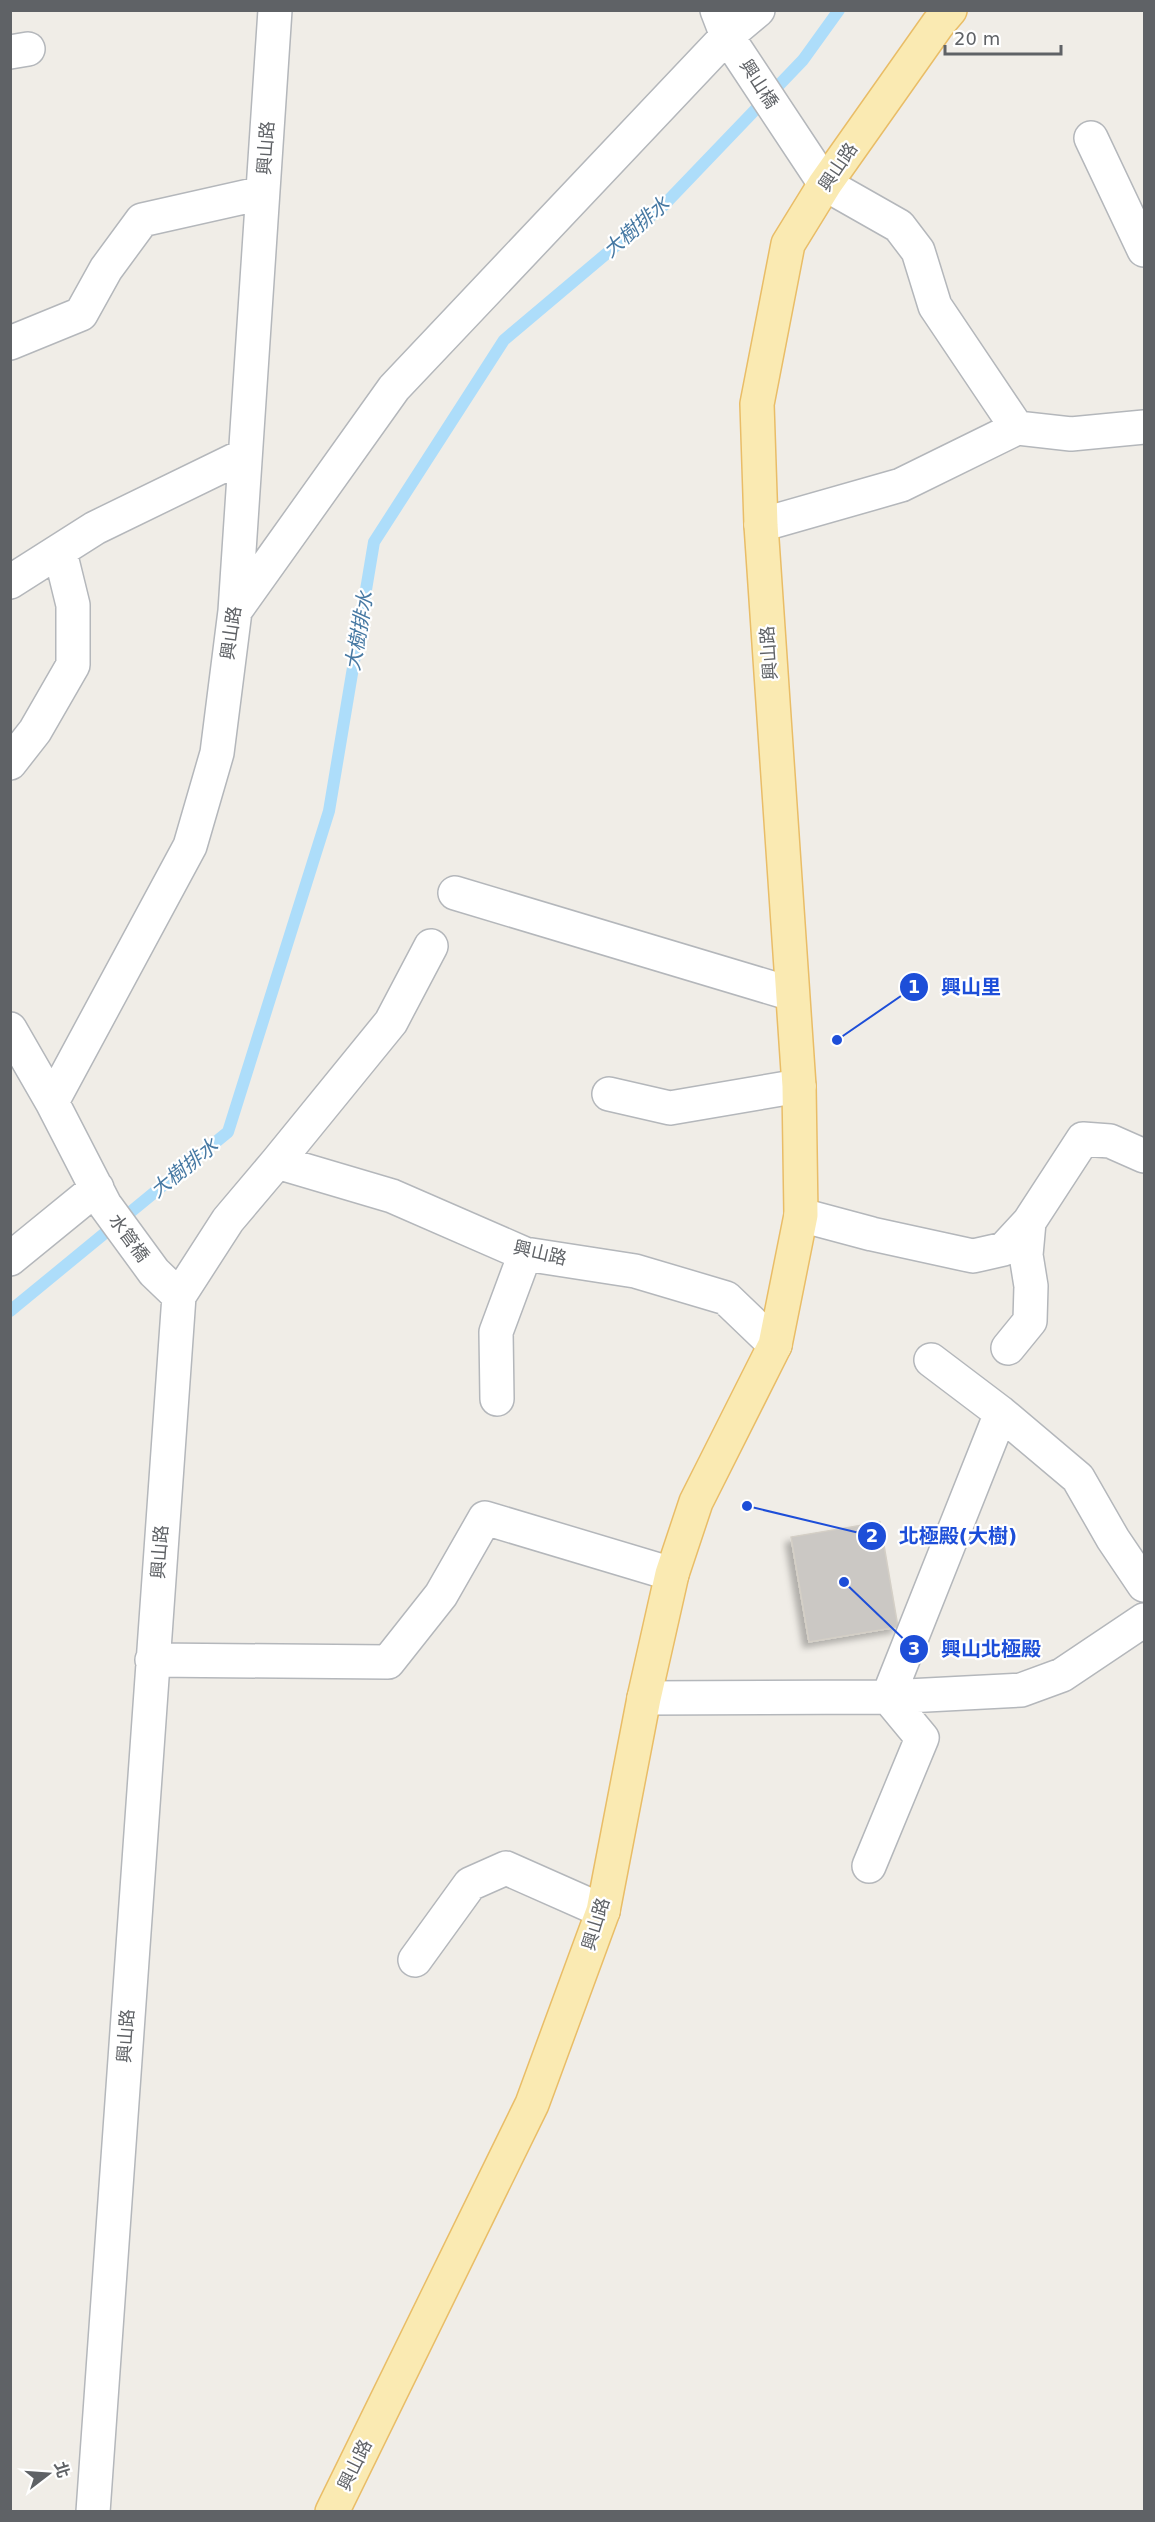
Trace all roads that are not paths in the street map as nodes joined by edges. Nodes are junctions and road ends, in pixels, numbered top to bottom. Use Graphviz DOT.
graph roads {
  1 [pos="275,10"];
  2 [pos="758,10"];
  3 [pos="950,10"];
  4 [pos="728,19"];
  5 [pos="1091,138"];
  6 [pos="825,184"];
  7 [pos="262,193"];
  8 [pos="1144,250"];
  9 [pos="10,343"];
  10 [pos="1017,428"];
  11 [pos="1144,428"];
  12 [pos="245,455"];
  13 [pos="760,525"];
  14 [pos="60,552"];
  15 [pos="10,582"];
  16 [pos="235,611"];
  17 [pos="10,763"];
  18 [pos="455,893"];
  19 [pos="431,946"];
  20 [pos="792,994"];
  21 [pos="10,1029"];
  22 [pos="10,1080"];
  23 [pos="798,1086"];
  24 [pos="609,1094"];
  25 [pos="52,1102"];
  26 [pos="1144,1156"];
  27 [pos="277,1162"];
  28 [pos="101,1197"];
  29 [pos="801,1215"];
  30 [pos="1029,1222"];
  31 [pos="525,1254"];
  32 [pos="10,1259"];
  33 [pos="179,1296"];
  34 [pos="776,1345"];
  35 [pos="1008,1348"];
  36 [pos="931,1360"];
  37 [pos="497,1399"];
  38 [pos="1001,1413"];
  39 [pos="672,1574"];
  40 [pos="1144,1585"];
  41 [pos="1144,1620"];
  42 [pos="152,1660"];
  43 [pos="888,1697"];
  44 [pos="644,1698"];
  45 [pos="869,1866"];
  46 [pos="603,1911"];
  47 [pos="415,1960"];
  48 [pos="93,2511"];
  49 [pos="332,2511"];
  1 -- 7 [label="street, 興山路"];
  2 -- 4 [label="street"];
  3 -- 6 [label="main road, 興山路"];
  4 -- 6 [label="street, 興山橋"];
  4 -- 16 [label="street"];
  5 -- 8 [label="street"];
  6 -- 10 [label="street"];
  6 -- 13 [label="main road, 興山路"];
  7 -- 9 [label="street"];
  7 -- 12 [label="street, 興山路"];
  10 -- 11 [label="street"];
  10 -- 13 [label="street"];
  12 -- 14 [label="street"];
  12 -- 16 [label="street, 興山路"];
  13 -- 20 [label="main road, 興山路"];
  14 -- 15 [label="street"];
  14 -- 17 [label="street"];
  16 -- 25 [label="street, 興山路"];
  18 -- 20 [label="street"];
  19 -- 27 [label="street"];
  20 -- 23 [label="main road, 興山路"];
  21 -- 25 [label="street"];
  22 -- 25 [label="street"];
  23 -- 24 [label="street"];
  23 -- 29 [label="main road, 興山路"];
  25 -- 28 [label="street"];
  26 -- 30 [label="street"];
  27 -- 31 [label="street, 興山路"];
  27 -- 33 [label="street, 興山路"];
  28 -- 32 [label="street"];
  28 -- 33 [label="street, 水管橋"];
  29 -- 30 [label="street"];
  29 -- 34 [label="main road, 興山路"];
  30 -- 35 [label="street"];
  31 -- 34 [label="street, 興山路"];
  31 -- 37 [label="street"];
  33 -- 42 [label="street, 興山路"];
  34 -- 39 [label="main road, 興山路"];
  36 -- 38 [label="street"];
  38 -- 40 [label="street"];
  38 -- 43 [label="street"];
  39 -- 42 [label="street"];
  39 -- 44 [label="main road, 興山路"];
  41 -- 43 [label="street"];
  42 -- 48 [label="street, 興山路"];
  43 -- 44 [label="street"];
  43 -- 45 [label="street"];
  44 -- 46 [label="main road, 興山路"];
  46 -- 47 [label="street"];
  46 -- 49 [label="main road, 興山路"];
}
